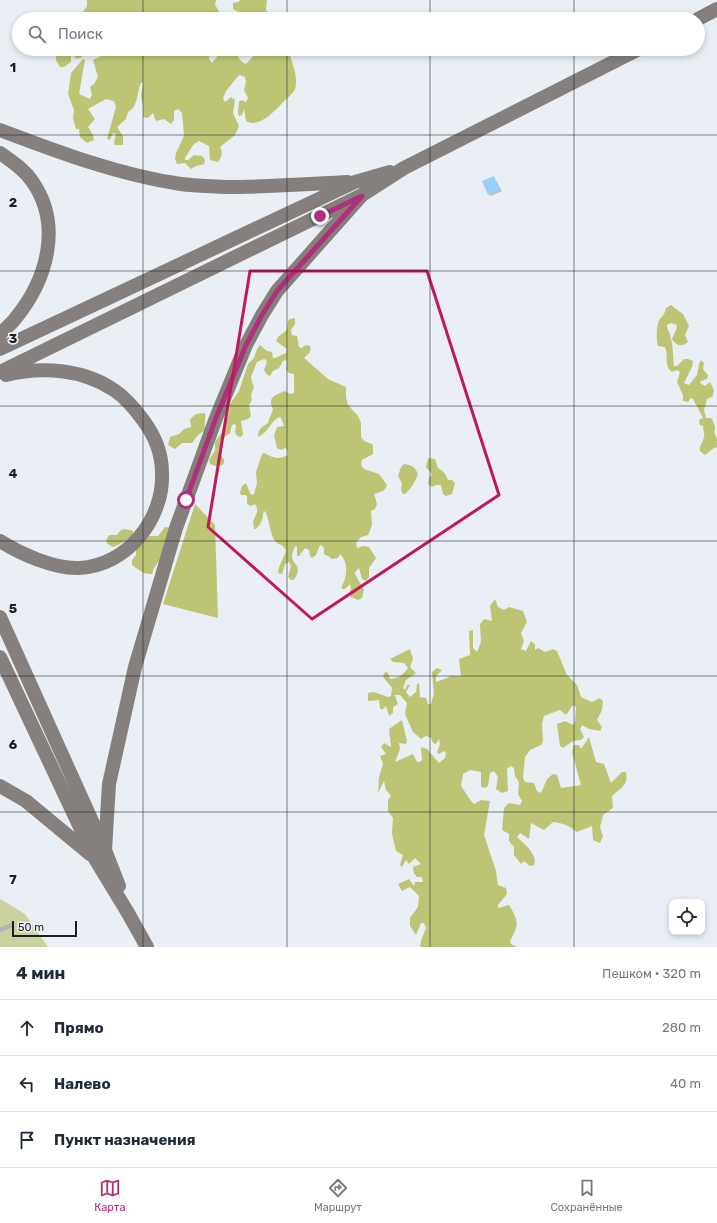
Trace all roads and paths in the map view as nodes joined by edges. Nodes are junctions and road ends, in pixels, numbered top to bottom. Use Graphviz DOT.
graph roads {
  1 [pos="717,9"];
  2 [pos="705,15"];
  3 [pos="624,56"];
  4 [pos="0,130"];
  5 [pos="0,153"];
  6 [pos="404,168"];
  7 [pos="355,182"];
  8 [pos="362,196"];
  9 [pos="0,334"];
  10 [pos="0,349"];
  11 [pos="0,372"];
  12 [pos="0,377"];
  13 [pos="0,541"];
  14 [pos="0,618"];
  15 [pos="0,657"];
  16 [pos="0,786"];
  17 [pos="99,853"];
  18 [pos="12,925"];
  19 [pos="0,930"];
  20 [pos="147,947"];
  1 -- 2 [label="main road"];
  3 -- 6 [label="main road"];
  4 -- 7 [label="main road"];
  5 -- 9 [label="main road"];
  6 -- 7 [label="main road"];
  6 -- 8 [label="main road"];
  7 -- 10 [label="main road"];
  8 -- 11 [label="main road"];
  8 -- 17 [label="main road"];
  12 -- 13 [label="main road"];
  14 -- 17 [label="main road"];
  15 -- 17 [label="main road"];
  16 -- 17 [label="main road"];
  17 -- 20 [label="main road"];
  18 -- 19 [label="lane"];
}
